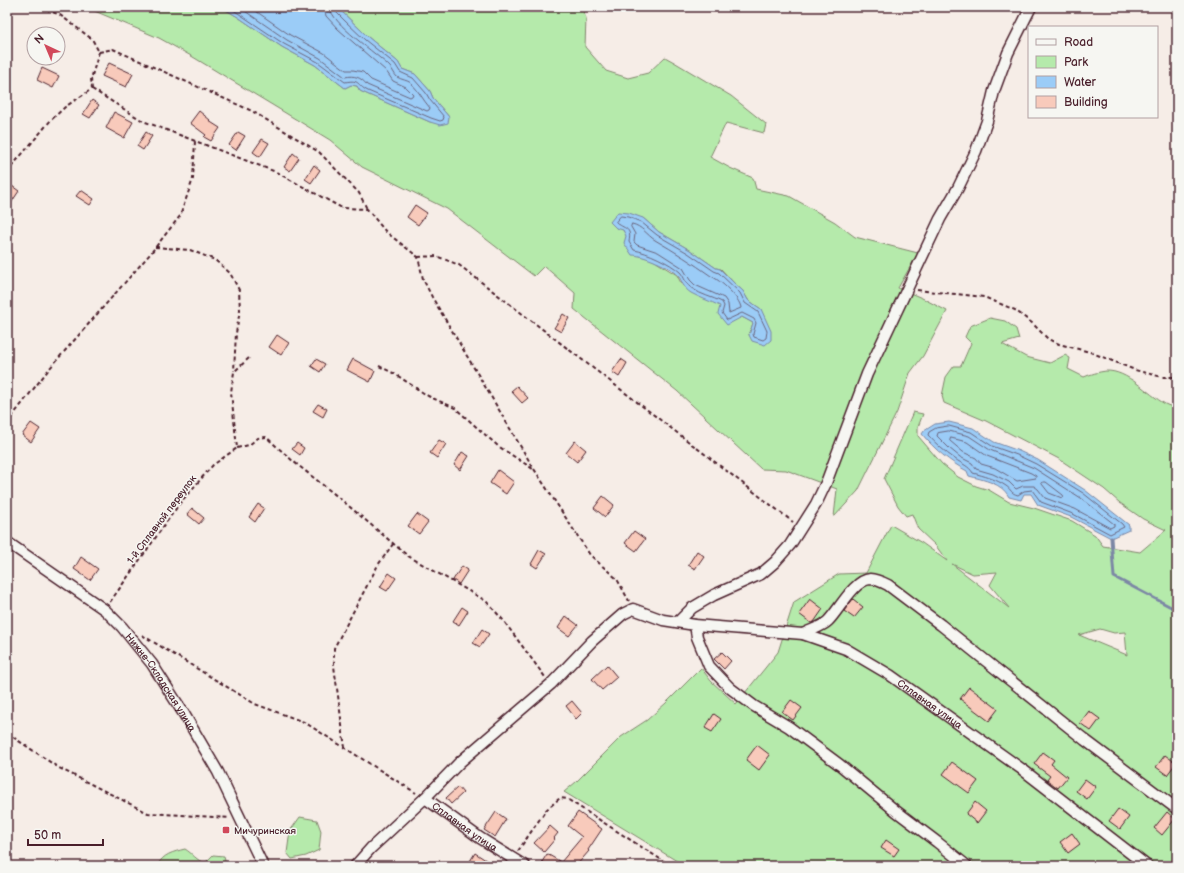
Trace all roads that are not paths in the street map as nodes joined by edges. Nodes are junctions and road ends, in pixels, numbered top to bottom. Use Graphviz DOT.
graph roads {
  1 [pos="1031,7"];
  2 [pos="7,542"];
  3 [pos="678,622"];
  4 [pos="695,625"];
  5 [pos="803,634"];
  6 [pos="425,798"];
  7 [pos="1177,809"];
  8 [pos="260,865"];
  9 [pos="354,866"];
  10 [pos="525,866"];
  11 [pos="966,866"];
  12 [pos="1147,866"];
  1 -- 3 [label="street"];
  2 -- 8 [label="street, Нижне-Складская улица"];
  3 -- 4 [label="street, Сплавная улица"];
  3 -- 6 [label="street, Сплавная улица"];
  4 -- 5 [label="street, Сплавная улица"];
  4 -- 11 [label="street"];
  5 -- 7 [label="street"];
  5 -- 12 [label="street, Сплавная улица"];
  6 -- 9 [label="street"];
  6 -- 10 [label="street, Сплавная улица"];
}
